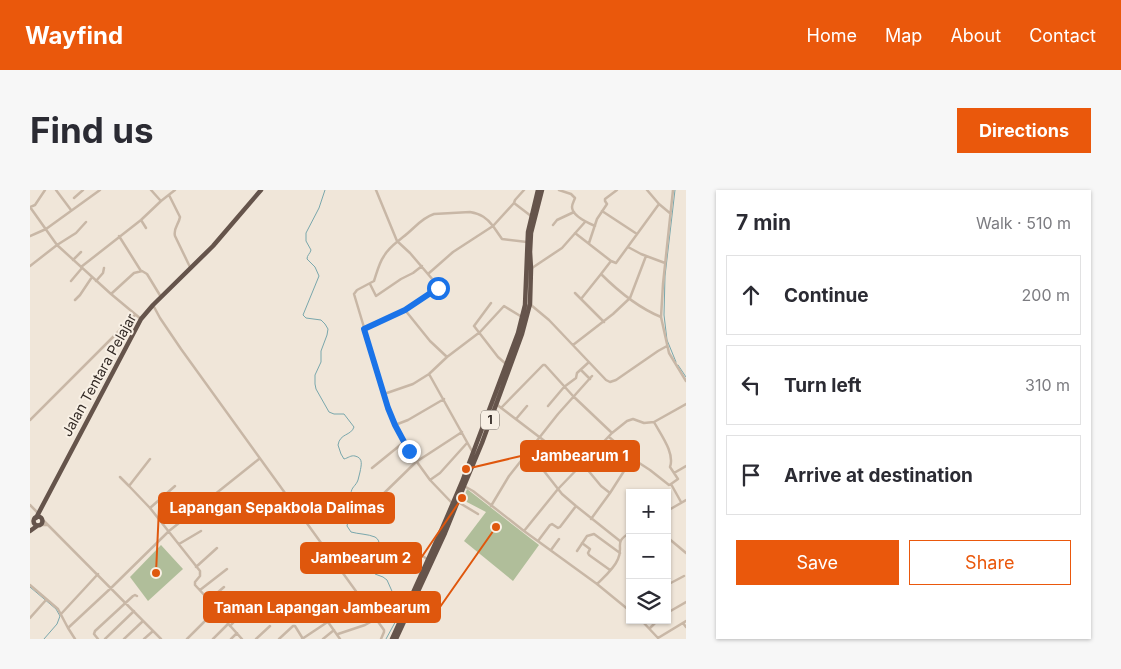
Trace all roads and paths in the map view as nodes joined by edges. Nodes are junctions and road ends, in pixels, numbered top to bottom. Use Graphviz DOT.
graph roads {
  1 [pos="46,190"];
  2 [pos="56,190"];
  3 [pos="83,190"];
  4 [pos="151,190"];
  5 [pos="176,190"];
  6 [pos="261,190"];
  7 [pos="376,190"];
  8 [pos="524,190"];
  9 [pos="538,190"];
  10 [pos="542,190"];
  11 [pos="559,190"];
  12 [pos="617,190"];
  13 [pos="647,190"];
  14 [pos="673,190"];
  15 [pos="98,191"];
  16 [pos="169,195"];
  17 [pos="74,198"];
  18 [pos="161,201"];
  19 [pos="514,203"];
  20 [pos="659,204"];
  21 [pos="30,207"];
  22 [pos="71,210"];
  23 [pos="602,211"];
  24 [pos="574,212"];
  25 [pos="671,214"];
  26 [pos="531,216"];
  27 [pos="141,220"];
  28 [pos="86,222"];
  29 [pos="585,222"];
  30 [pos="553,225"];
  31 [pos="493,226"];
  32 [pos="595,226"];
  33 [pos="146,228"];
  34 [pos="46,229"];
  35 [pos="576,232"];
  36 [pos="637,234"];
  37 [pos="30,236"];
  38 [pos="119,236"];
  39 [pos="397,241"];
  40 [pos="526,242"];
  41 [pos="589,243"];
  42 [pos="57,245"];
  43 [pos="628,247"];
  44 [pos="81,252"];
  45 [pos="646,256"];
  46 [pos="73,260"];
  47 [pos="611,261"];
  48 [pos="665,263"];
  49 [pos="30,266"];
  50 [pos="422,266"];
  51 [pos="82,268"];
  52 [pos="104,268"];
  53 [pos="190,268"];
  54 [pos="530,269"];
  55 [pos="142,271"];
  56 [pos="428,274"];
  57 [pos="601,274"];
  58 [pos="92,278"];
  59 [pos="71,281"];
  60 [pos="96,281"];
  61 [pos="370,283"];
  62 [pos="575,293"];
  63 [pos="111,294"];
  64 [pos="161,297"];
  65 [pos="630,298"];
  66 [pos="581,299"];
  67 [pos="75,300"];
  68 [pos="491,304"];
  69 [pos="530,304"];
  70 [pos="153,305"];
  71 [pos="405,310"];
  72 [pos="136,315"];
  73 [pos="661,317"];
  74 [pos="522,318"];
  75 [pos="141,319"];
  76 [pos="604,322"];
  77 [pos="364,329"];
  78 [pos="480,332"];
  79 [pos="573,345"];
  80 [pos="667,346"];
  81 [pos="447,357"];
  82 [pos="589,362"];
  83 [pos="506,364"];
  84 [pos="581,370"];
  85 [pos="429,374"];
  86 [pos="686,381"];
  87 [pos="564,387"];
  88 [pos="384,394"];
  89 [pos="573,396"];
  90 [pos="444,399"];
  91 [pos="496,404"];
  92 [pos="686,404"];
  93 [pos="527,406"];
  94 [pos="548,406"];
  95 [pos="501,408"];
  96 [pos="490,413"];
  97 [pos="516,418"];
  98 [pos="30,420"];
  99 [pos="654,422"];
  100 [pos="395,425"];
  101 [pos="462,432"];
  102 [pos="612,433"];
  103 [pos="608,437"];
  104 [pos="540,438"];
  105 [pos="404,442"];
  106 [pos="468,443"];
  107 [pos="528,451"];
  108 [pos="474,453"];
  109 [pos="150,459"];
  110 [pos="259,459"];
  111 [pos="633,459"];
  112 [pos="416,462"];
  113 [pos="582,464"];
  114 [pos="686,466"];
  115 [pos="372,468"];
  116 [pos="576,469"];
  117 [pos="674,473"];
  118 [pos="120,477"];
  119 [pos="430,480"];
  120 [pos="671,484"];
  121 [pos="129,486"];
  122 [pos="175,486"];
  123 [pos="464,486"];
  124 [pos="558,488"];
  125 [pos="610,493"];
  126 [pos="377,500"];
  127 [pos="686,500"];
  128 [pos="681,502"];
  129 [pos="455,503"];
  130 [pos="30,505"];
  131 [pos="491,506"];
  132 [pos="576,506"];
  133 [pos="150,508"];
  134 [pos="671,508"];
  135 [pos="478,514"];
  136 [pos="37,517"];
  137 [pos="591,519"];
  138 [pos="49,524"];
  139 [pos="39,526"];
  140 [pos="30,531"];
  141 [pos="169,531"];
  142 [pos="201,531"];
  143 [pos="524,531"];
  144 [pos="628,534"];
  145 [pos="559,539"];
  146 [pos="671,540"];
  147 [pos="538,541"];
  148 [pos="620,541"];
  149 [pos="582,543"];
  150 [pos="179,544"];
  151 [pos="217,548"];
  152 [pos="414,550"];
  153 [pos="551,550"];
  154 [pos="577,551"];
  155 [pos="620,553"];
  156 [pos="686,553"];
  157 [pos="428,560"];
  158 [pos="196,567"];
  159 [pos="226,569"];
  160 [pos="610,570"];
  161 [pos="98,574"];
  162 [pos="685,576"];
  163 [pos="597,584"];
  164 [pos="671,584"];
  165 [pos="30,585"];
  166 [pos="224,587"];
  167 [pos="111,588"];
  168 [pos="200,590"];
  169 [pos="235,594"];
  170 [pos="137,596"];
  171 [pos="259,596"];
  172 [pos="362,599"];
  173 [pos="209,600"];
  174 [pos="45,601"];
  175 [pos="125,602"];
  176 [pos="686,602"];
  177 [pos="626,608"];
  178 [pos="216,610"];
  179 [pos="671,610"];
  180 [pos="134,612"];
  181 [pos="61,614"];
  182 [pos="30,618"];
  183 [pos="376,619"];
  184 [pos="144,621"];
  185 [pos="328,621"];
  186 [pos="685,622"];
  187 [pos="645,624"];
  188 [pos="654,624"];
  189 [pos="229,625"];
  190 [pos="270,626"];
  191 [pos="686,627"];
  192 [pos="68,628"];
  193 [pos="650,628"];
  194 [pos="334,630"];
  195 [pos="153,631"];
  196 [pos="237,633"];
  197 [pos="338,634"];
  198 [pos="658,638"];
  199 [pos="75,639"];
  200 [pos="98,639"];
  201 [pos="105,639"];
  202 [pos="124,639"];
  203 [pos="144,639"];
  204 [pos="161,639"];
  205 [pos="187,639"];
  206 [pos="213,639"];
  207 [pos="231,639"];
  208 [pos="242,639"];
  209 [pos="256,639"];
  210 [pos="279,639"];
  211 [pos="302,639"];
  212 [pos="324,639"];
  213 [pos="340,639"];
  214 [pos="381,639"];
  215 [pos="396,639"];
  1 -- 21 [label="street"];
  2 -- 22 [label="street"];
  3 -- 17 [label="street"];
  4 -- 18 [label="street"];
  5 -- 16 [label="street"];
  6 -- 53 [label="highway, Jalan Tentara Pelajar"];
  7 -- 39 [label="street"];
  8 -- 19 [label="street"];
  9 -- 26 [label="highway, 1"];
  10 -- 54 [label="highway, 1"];
  11 -- 24 [label="street"];
  12 -- 23 [label="street"];
  13 -- 20 [label="street"];
  14 -- 25 [label="street"];
  15 -- 22 [label="street"];
  16 -- 18 [label="street"];
  16 -- 53 [label="street"];
  18 -- 27 [label="street"];
  19 -- 26 [label="street"];
  19 -- 31 [label="street"];
  20 -- 25 [label="street"];
  20 -- 36 [label="street"];
  21 -- 34 [label="street"];
  22 -- 34 [label="street"];
  23 -- 32 [label="street"];
  23 -- 36 [label="street"];
  24 -- 29 [label="street"];
  24 -- 30 [label="street"];
  25 -- 48 [label="street"];
  26 -- 40 [label="highway, 1"];
  27 -- 33 [label="street"];
  27 -- 38 [label="street"];
  28 -- 42 [label="street"];
  29 -- 32 [label="street"];
  29 -- 35 [label="street"];
  31 -- 39 [label="street"];
  31 -- 40 [label="street"];
  31 -- 56 [label="street"];
  32 -- 41 [label="street"];
  34 -- 37 [label="street"];
  34 -- 42 [label="street"];
  35 -- 41 [label="street"];
  35 -- 54 [label="street"];
  36 -- 43 [label="street"];
  38 -- 51 [label="street"];
  38 -- 55 [label="street"];
  39 -- 50 [label="street"];
  39 -- 61 [label="street"];
  40 -- 74 [label="highway, 1"];
  41 -- 47 [label="street"];
  42 -- 46 [label="street"];
  42 -- 49 [label="street"];
  43 -- 45 [label="street"];
  43 -- 47 [label="street"];
  44 -- 46 [label="street"];
  45 -- 48 [label="street"];
  45 -- 65 [label="street"];
  46 -- 51 [label="street"];
  47 -- 57 [label="street"];
  48 -- 73 [label="street"];
  50 -- 56 [label="street"];
  50 -- 61 [label="street"];
  51 -- 58 [label="street"];
  51 -- 59 [label="street"];
  52 -- 60 [label="street"];
  53 -- 64 [label="highway, Jalan Tentara Pelajar"];
  54 -- 69 [label="highway, 1"];
  55 -- 63 [label="street"];
  55 -- 64 [label="street"];
  56 -- 71 [label="street"];
  57 -- 65 [label="street"];
  57 -- 66 [label="street"];
  58 -- 60 [label="street"];
  58 -- 67 [label="street"];
  60 -- 63 [label="street"];
  61 -- 77 [label="street"];
  62 -- 66 [label="street"];
  63 -- 72 [label="street"];
  64 -- 70 [label="highway, Jalan Tentara Pelajar"];
  65 -- 73 [label="street"];
  65 -- 76 [label="street"];
  66 -- 76 [label="street"];
  68 -- 78 [label="street"];
  69 -- 79 [label="street"];
  69 -- 91 [label="highway, 1"];
  70 -- 75 [label="highway, Jalan Tentara Pelajar"];
  70 -- 110 [label="street"];
  71 -- 77 [label="street"];
  71 -- 81 [label="street"];
  72 -- 75 [label="street"];
  72 -- 98 [label="street"];
  73 -- 80 [label="street"];
  74 -- 78 [label="street"];
  74 -- 83 [label="highway, 1"];
  75 -- 136 [label="highway, Jalan Tentara Pelajar"];
  76 -- 79 [label="street"];
  77 -- 88 [label="street"];
  78 -- 81 [label="street"];
  78 -- 83 [label="street"];
  79 -- 82 [label="street"];
  80 -- 82 [label="street"];
  80 -- 86 [label="street"];
  81 -- 85 [label="street"];
  82 -- 84 [label="street"];
  83 -- 96 [label="highway, 1"];
  84 -- 87 [label="street"];
  84 -- 89 [label="street"];
  85 -- 88 [label="street"];
  85 -- 90 [label="street"];
  87 -- 89 [label="street"];
  87 -- 94 [label="street"];
  87 -- 95 [label="street"];
  88 -- 100 [label="street"];
  89 -- 102 [label="street"];
  89 -- 104 [label="street"];
  90 -- 100 [label="street"];
  90 -- 101 [label="street"];
  91 -- 95 [label="street"];
  91 -- 96 [label="highway, 1"];
  92 -- 99 [label="street"];
  93 -- 97 [label="street"];
  95 -- 97 [label="street"];
  96 -- 108 [label="highway, 1"];
  96 -- 123 [label="highway, 1"];
  97 -- 104 [label="street"];
  99 -- 102 [label="street"];
  99 -- 117 [label="street"];
  100 -- 105 [label="street"];
  101 -- 106 [label="street"];
  101 -- 112 [label="street"];
  102 -- 103 [label="street"];
  103 -- 111 [label="street"];
  103 -- 113 [label="street"];
  104 -- 107 [label="street"];
  104 -- 116 [label="street"];
  105 -- 112 [label="street"];
  105 -- 115 [label="street"];
  106 -- 108 [label="street"];
  106 -- 119 [label="street"];
  107 -- 124 [label="street"];
  107 -- 131 [label="street"];
  108 -- 129 [label="highway, 1"];
  109 -- 121 [label="street"];
  110 -- 141 [label="street"];
  110 -- 172 [label="street"];
  111 -- 120 [label="street"];
  111 -- 125 [label="street"];
  112 -- 119 [label="street"];
  112 -- 126 [label="street"];
  113 -- 116 [label="street"];
  113 -- 125 [label="street"];
  114 -- 117 [label="street"];
  116 -- 124 [label="street"];
  117 -- 120 [label="street"];
  118 -- 121 [label="street"];
  119 -- 129 [label="street"];
  120 -- 128 [label="street"];
  121 -- 133 [label="street"];
  122 -- 133 [label="street"];
  123 -- 129 [label="highway, 1"];
  123 -- 131 [label="street"];
  124 -- 132 [label="street"];
  124 -- 143 [label="street"];
  125 -- 137 [label="street"];
  127 -- 128 [label="street"];
  128 -- 134 [label="street"];
  129 -- 135 [label="street"];
  129 -- 157 [label="highway, 1"];
  129 -- 215 [label="highway, 1"];
  130 -- 136 [label="street"];
  131 -- 143 [label="street"];
  132 -- 137 [label="street"];
  132 -- 147 [label="street"];
  133 -- 141 [label="street"];
  136 -- 138 [label="street"];
  136 -- 139 [label="highway"];
  136 -- 139 [label="highway, Jalan Tentara Pelajar"];
  137 -- 148 [label="street"];
  138 -- 139 [label="street"];
  138 -- 161 [label="street"];
  139 -- 140 [label="highway"];
  141 -- 150 [label="street"];
  141 -- 167 [label="street"];
  142 -- 150 [label="street"];
  143 -- 147 [label="street"];
  144 -- 148 [label="street"];
  145 -- 153 [label="street"];
  146 -- 156 [label="street"];
  147 -- 153 [label="street"];
  148 -- 155 [label="street"];
  149 -- 154 [label="street"];
  149 -- 155 [label="street"];
  149 -- 160 [label="street"];
  150 -- 158 [label="street"];
  151 -- 158 [label="street"];
  152 -- 157 [label="street"];
  153 -- 163 [label="street"];
  155 -- 160 [label="street"];
  157 -- 215 [label="highway, 1"];
  158 -- 168 [label="street"];
  159 -- 168 [label="street"];
  160 -- 163 [label="street"];
  161 -- 167 [label="street"];
  161 -- 181 [label="street"];
  162 -- 164 [label="street"];
  163 -- 177 [label="street"];
  165 -- 174 [label="street"];
  166 -- 173 [label="street"];
  167 -- 175 [label="street"];
  167 -- 192 [label="street"];
  168 -- 173 [label="street"];
  169 -- 178 [label="street"];
  170 -- 175 [label="street"];
  171 -- 189 [label="street"];
  172 -- 183 [label="street"];
  172 -- 185 [label="street"];
  173 -- 178 [label="street"];
  174 -- 181 [label="street"];
  174 -- 182 [label="street"];
  175 -- 180 [label="street"];
  175 -- 200 [label="street"];
  176 -- 179 [label="street"];
  178 -- 189 [label="street"];
  178 -- 205 [label="street"];
  180 -- 184 [label="street"];
  180 -- 201 [label="street"];
  181 -- 192 [label="street"];
  183 -- 197 [label="street"];
  183 -- 214 [label="street"];
  184 -- 195 [label="street"];
  184 -- 202 [label="street"];
  185 -- 194 [label="street"];
  185 -- 211 [label="street"];
  186 -- 191 [label="street"];
  186 -- 198 [label="street"];
  187 -- 193 [label="street"];
  188 -- 193 [label="street"];
  189 -- 196 [label="street"];
  189 -- 206 [label="street"];
  190 -- 209 [label="street"];
  192 -- 199 [label="street"];
  193 -- 198 [label="street"];
  194 -- 197 [label="street"];
  194 -- 212 [label="street"];
  195 -- 203 [label="street"];
  195 -- 204 [label="street"];
  196 -- 207 [label="street"];
  196 -- 208 [label="street"];
  197 -- 213 [label="street"];
  210 -- 211 [label="street"];
}
